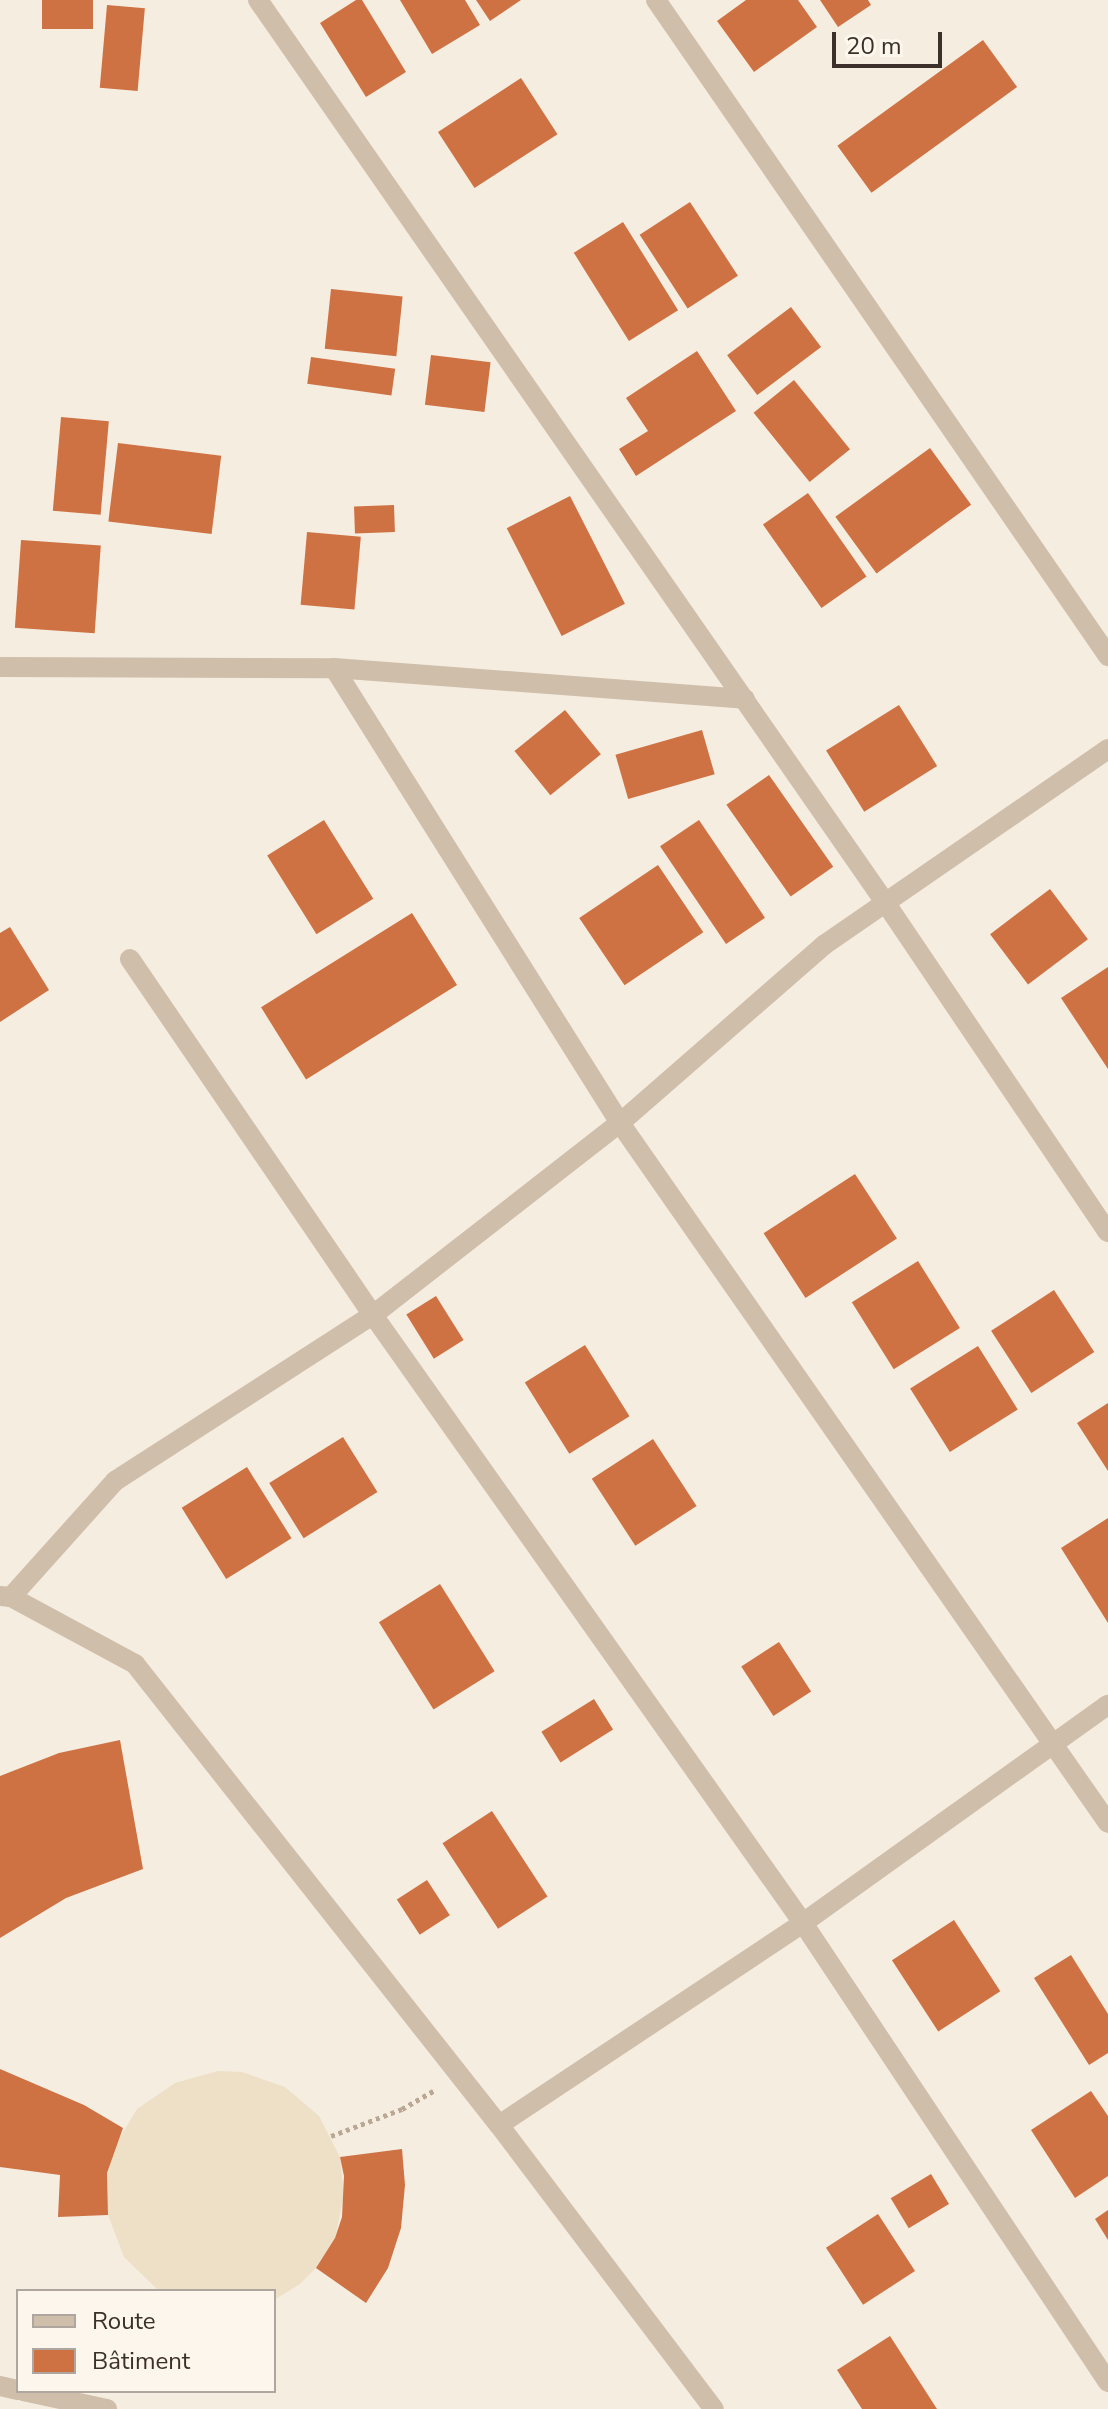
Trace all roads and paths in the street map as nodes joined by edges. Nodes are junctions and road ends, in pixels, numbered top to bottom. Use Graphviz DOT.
graph roads {
  1 [pos="258,0"];
  2 [pos="656,0"];
  3 [pos="1108,656"];
  4 [pos="0,667"];
  5 [pos="334,668"];
  6 [pos="745,699"];
  7 [pos="1108,749"];
  8 [pos="885,902"];
  9 [pos="130,959"];
  10 [pos="620,1123"];
  11 [pos="1108,1232"];
  12 [pos="373,1315"];
  13 [pos="6,1597"];
  14 [pos="1108,1705"];
  15 [pos="1052,1742"];
  16 [pos="1108,1823"];
  17 [pos="803,1923"];
  18 [pos="459,2076"];
  19 [pos="499,2125"];
  20 [pos="331,2136"];
  21 [pos="1108,2382"];
  22 [pos="34,2393"];
  23 [pos="107,2409"];
  24 [pos="714,2409"];
  1 -- 6 [label="street"];
  2 -- 3 [label="street"];
  4 -- 5 [label="street"];
  5 -- 6 [label="street"];
  5 -- 10 [label="street"];
  6 -- 8 [label="street"];
  7 -- 8 [label="street"];
  8 -- 10 [label="street"];
  8 -- 11 [label="street"];
  9 -- 12 [label="street"];
  10 -- 12 [label="street"];
  10 -- 15 [label="street"];
  12 -- 13 [label="street"];
  12 -- 17 [label="street"];
  13 -- 18 [label="street"];
  14 -- 15 [label="street"];
  15 -- 16 [label="street"];
  15 -- 17 [label="street"];
  17 -- 19 [label="street"];
  17 -- 21 [label="street"];
  18 -- 19 [label="street"];
  18 -- 20 [label="path"];
  19 -- 24 [label="street"];
  22 -- 23 [label="street"];
}
